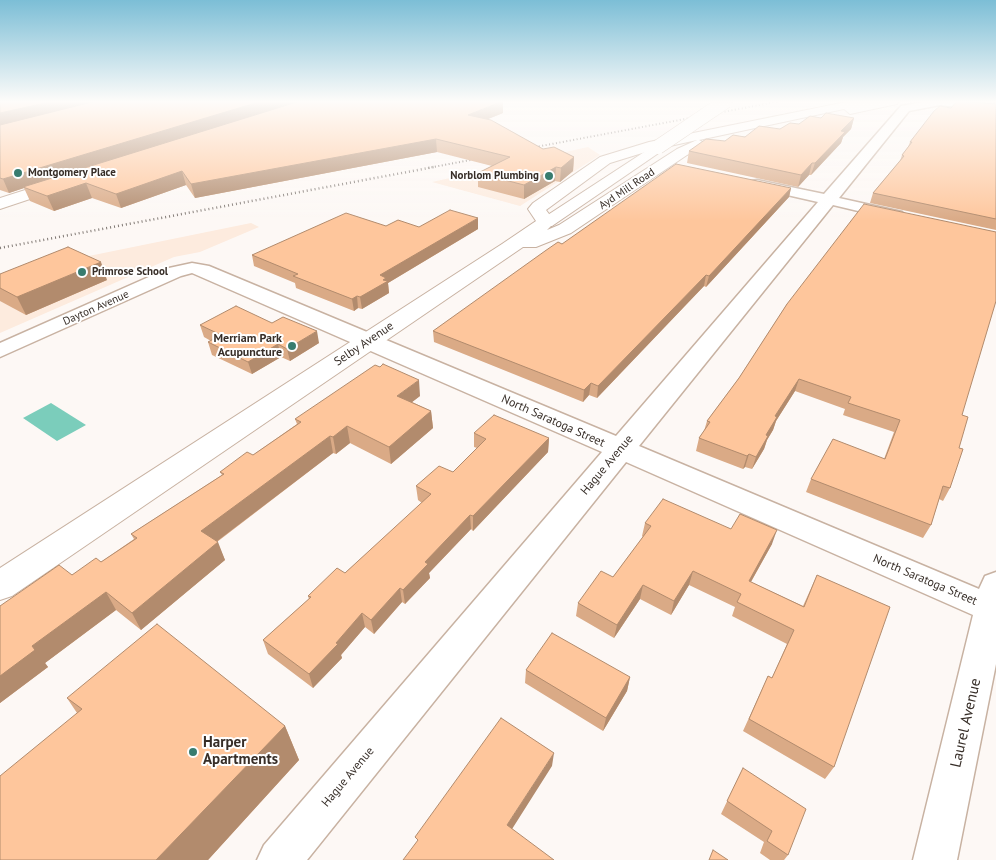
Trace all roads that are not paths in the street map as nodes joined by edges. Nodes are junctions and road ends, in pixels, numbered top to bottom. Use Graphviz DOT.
graph roads {
  1 [pos="667,141"];
  2 [pos="673,141"];
  3 [pos="710,141"];
  4 [pos="877,141"];
  5 [pos="664,164"];
  6 [pos="683,168"];
  7 [pos="75,180"];
  8 [pos="741,181"];
  9 [pos="828,200"];
  10 [pos="0,204"];
  11 [pos="912,218"];
  12 [pos="546,222"];
  13 [pos="509,248"];
  14 [pos="192,268"];
  15 [pos="370,341"];
  16 [pos="0,351"];
  17 [pos="620,450"];
  18 [pos="0,586"];
  19 [pos="995,601"];
  20 [pos="279,860"];
  21 [pos="935,860"];
  1 -- 12 [label="main road, Selby Avenue, bridge"];
  2 -- 12 [label="main road"];
  3 -- 5 [label="main road, Ayd Mill Road"];
  4 -- 9 [label="street, Hague Avenue"];
  5 -- 6 [label="street"];
  5 -- 13 [label="main road, Ayd Mill Road"];
  7 -- 10 [label="main road"];
  8 -- 9 [label="street"];
  9 -- 11 [label="street"];
  9 -- 17 [label="street, Hague Avenue"];
  12 -- 13 [label="main road, Selby Avenue"];
  13 -- 15 [label="main road, Selby Avenue"];
  14 -- 15 [label="street, North Saratoga Street"];
  14 -- 16 [label="street, Dayton Avenue"];
  15 -- 17 [label="street, North Saratoga Street"];
  15 -- 18 [label="main road, Selby Avenue"];
  17 -- 19 [label="street, North Saratoga Street"];
  17 -- 20 [label="street, Hague Avenue"];
  19 -- 21 [label="street, Laurel Avenue"];
}
